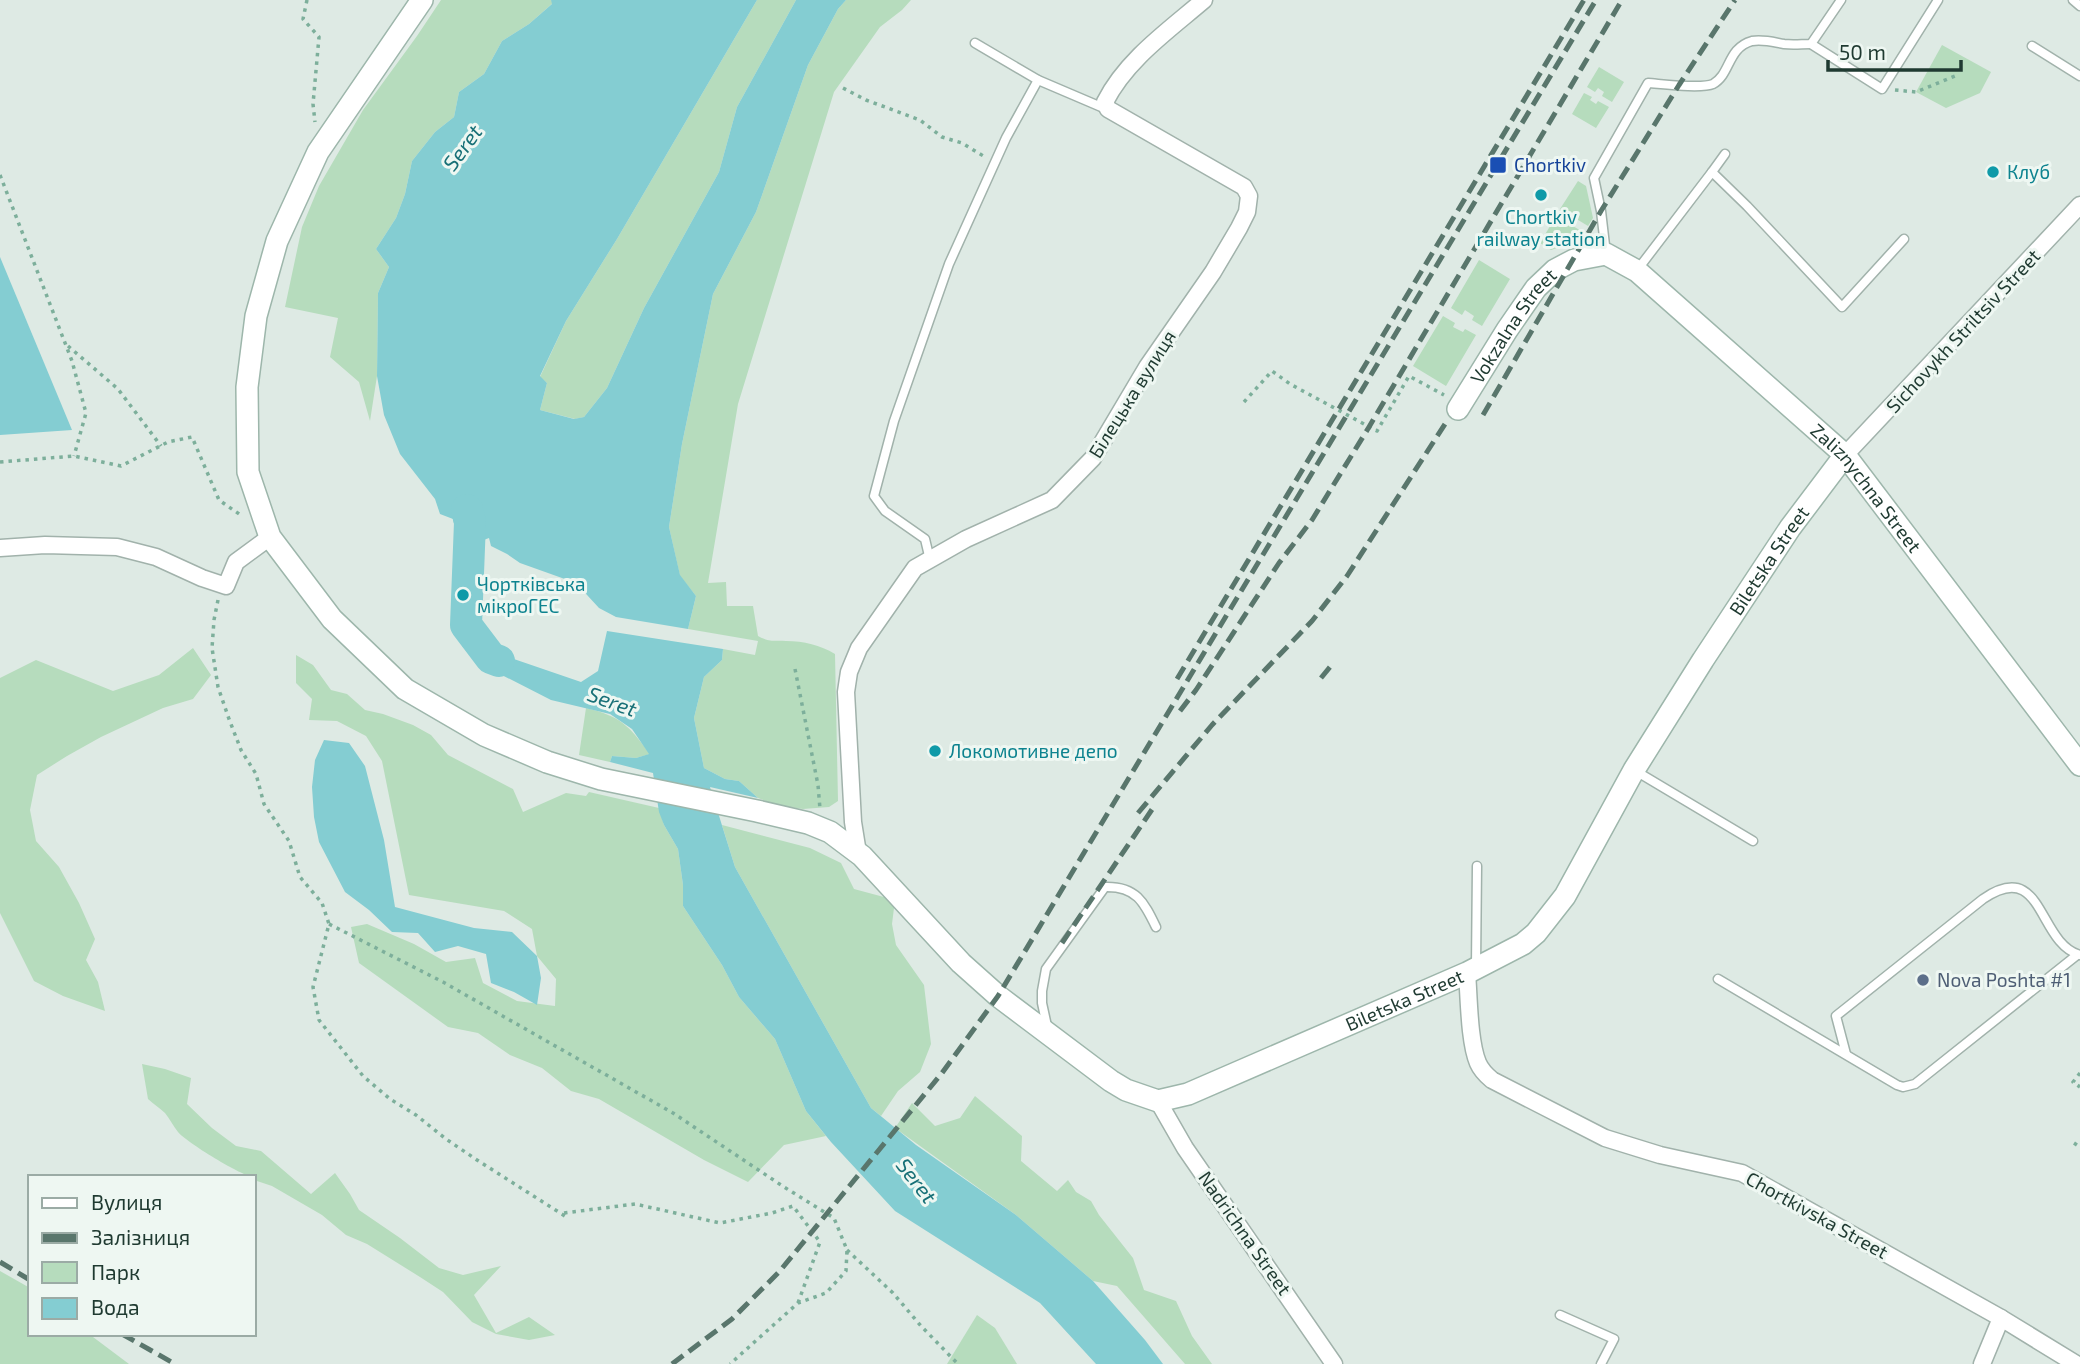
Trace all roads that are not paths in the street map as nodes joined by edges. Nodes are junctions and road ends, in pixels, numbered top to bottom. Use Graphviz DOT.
graph roads {
  1 [pos="422,0"];
  2 [pos="1204,0"];
  3 [pos="1841,0"];
  4 [pos="1938,0"];
  5 [pos="2073,0"];
  6 [pos="2080,6"];
  7 [pos="975,43"];
  8 [pos="1811,44"];
  9 [pos="2032,46"];
  10 [pos="2080,76"];
  11 [pos="1038,80"];
  12 [pos="1108,109"];
  13 [pos="1725,154"];
  14 [pos="1712,172"];
  15 [pos="2079,212"];
  16 [pos="1904,239"];
  17 [pos="1606,254"];
  18 [pos="1637,271"];
  19 [pos="1460,407"];
  20 [pos="1845,456"];
  21 [pos="270,537"];
  22 [pos="0,548"];
  23 [pos="930,560"];
  24 [pos="2080,765"];
  25 [pos="1634,770"];
  26 [pos="1753,841"];
  27 [pos="858,853"];
  28 [pos="1477,866"];
  29 [pos="1156,927"];
  30 [pos="2078,955"];
  31 [pos="1471,971"];
  32 [pos="1718,979"];
  33 [pos="1049,1036"];
  34 [pos="1846,1054"];
  35 [pos="1158,1101"];
  36 [pos="1560,1315"];
  37 [pos="2001,1318"];
  38 [pos="1335,1364"];
  39 [pos="1601,1364"];
  40 [pos="1982,1364"];
  41 [pos="2076,1364"];
  1 -- 21 [label="street"];
  2 -- 12 [label="street"];
  3 -- 8 [label="lane"];
  4 -- 8 [label="lane"];
  5 -- 6 [label="lane"];
  7 -- 11 [label="lane"];
  8 -- 17 [label="lane"];
  9 -- 10 [label="lane"];
  11 -- 12 [label="lane"];
  11 -- 23 [label="lane"];
  12 -- 23 [label="street, Білецька вулиця"];
  13 -- 14 [label="lane"];
  14 -- 16 [label="lane"];
  14 -- 18 [label="lane"];
  15 -- 20 [label="street, Sichovykh Striltsiv Street"];
  17 -- 18 [label="street, Zaliznychna Street"];
  17 -- 19 [label="street, Vokzalna Street"];
  18 -- 20 [label="street, Zaliznychna Street"];
  20 -- 24 [label="street, Zaliznychna Street"];
  20 -- 25 [label="street, Biletska Street"];
  21 -- 22 [label="street"];
  21 -- 27 [label="street"];
  23 -- 27 [label="street, Білецька вулиця"];
  25 -- 26 [label="lane"];
  25 -- 31 [label="street, Biletska Street"];
  27 -- 33 [label="street"];
  28 -- 31 [label="lane"];
  29 -- 33 [label="lane"];
  30 -- 34 [label="lane"];
  30 -- 34 [label="lane"];
  31 -- 35 [label="street, Biletska Street"];
  31 -- 37 [label="street, Chortkivska Street"];
  32 -- 34 [label="lane"];
  33 -- 35 [label="street"];
  35 -- 38 [label="street, Nadrichna Street"];
  36 -- 39 [label="lane"];
  37 -- 40 [label="street"];
  37 -- 41 [label="street, Chortkivska Street"];
}
